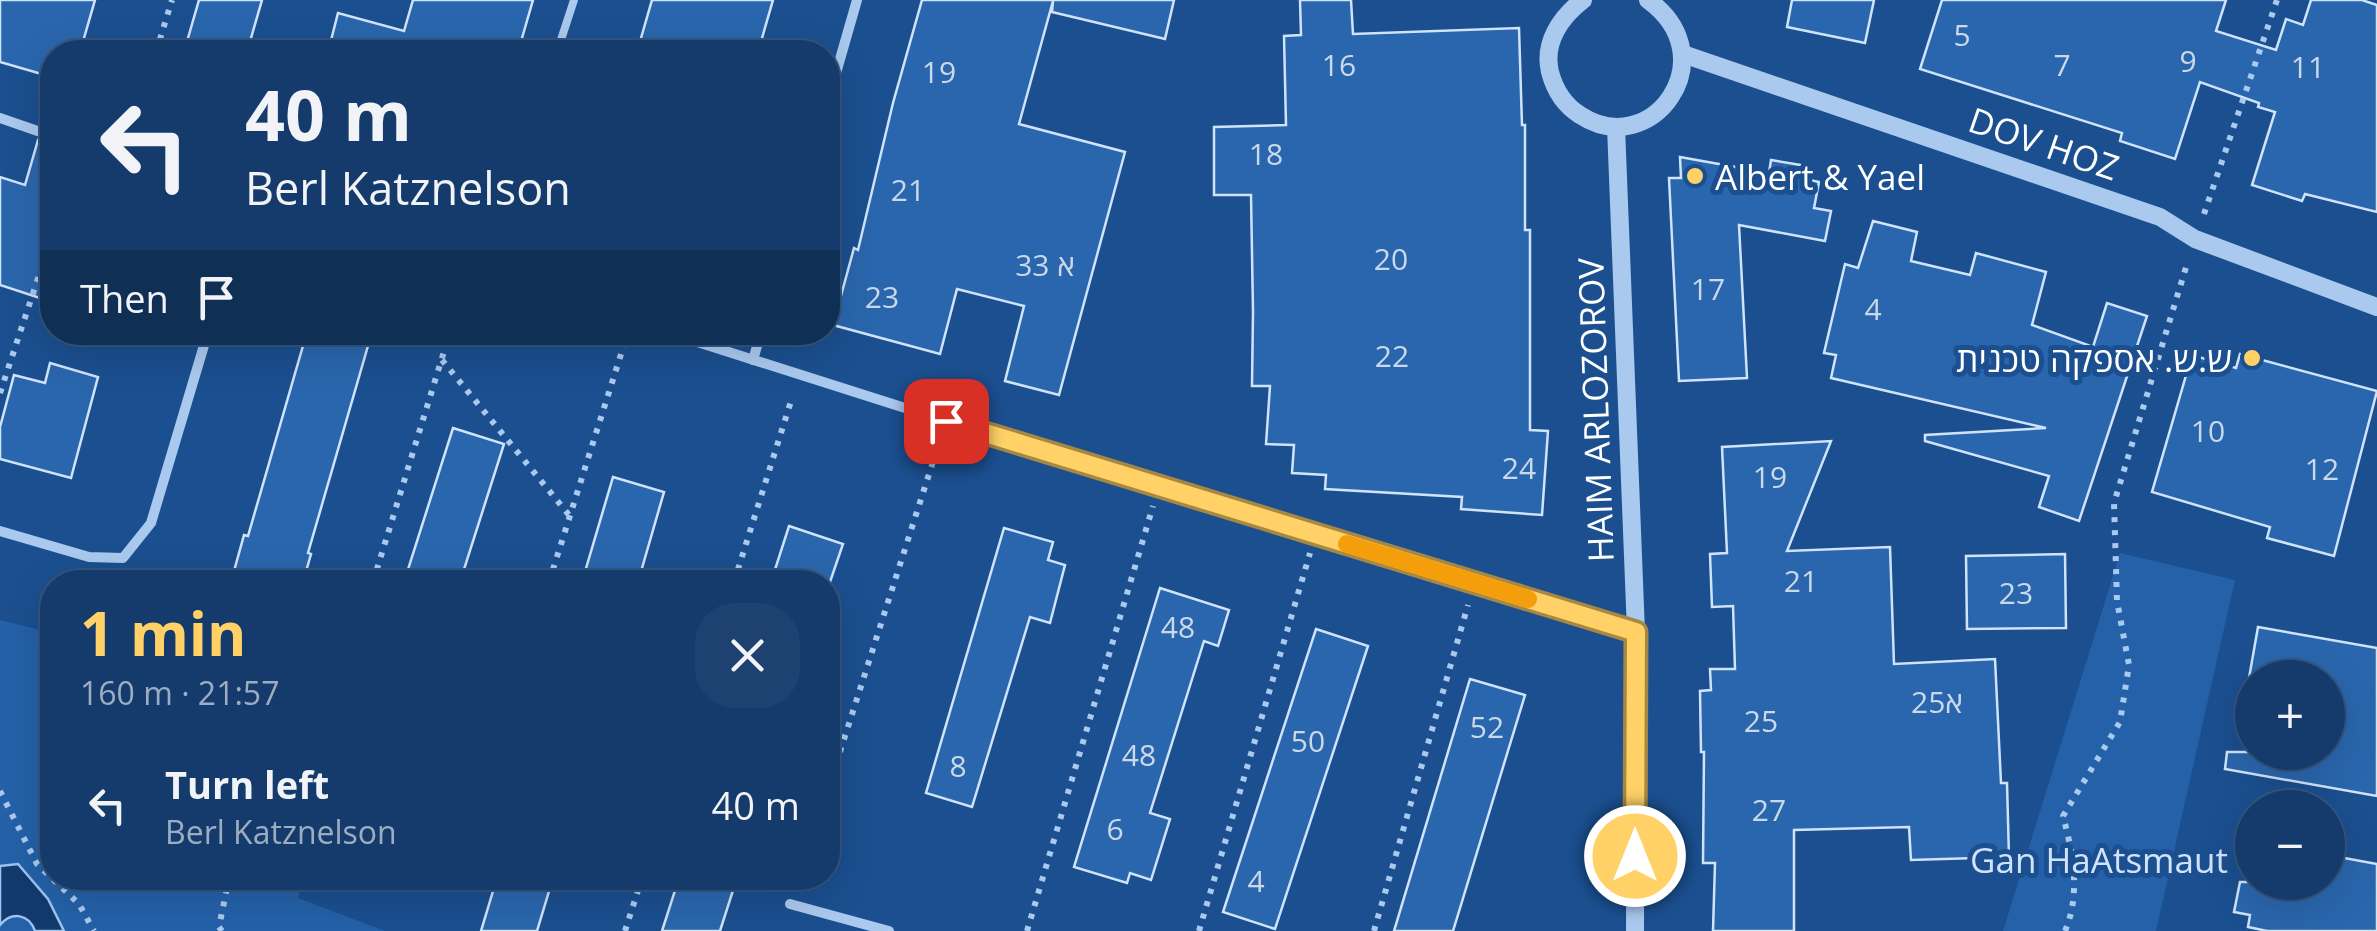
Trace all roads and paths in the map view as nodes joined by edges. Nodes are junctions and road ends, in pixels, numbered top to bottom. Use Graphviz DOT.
graph roads {
  1 [pos="172,0"];
  2 [pos="574,0"];
  3 [pos="856,0"];
  4 [pos="1584,0"];
  5 [pos="1648,0"];
  6 [pos="2277,0"];
  7 [pos="160,40"];
  8 [pos="561,40"];
  9 [pos="1683,54"];
  10 [pos="840,57"];
  11 [pos="0,118"];
  12 [pos="1616,126"];
  13 [pos="40,132"];
  14 [pos="2195,239"];
  15 [pos="40,272"];
  16 [pos="2377,308"];
  17 [pos="204,345"];
  18 [pos="446,345"];
  19 [pos="624,345"];
  20 [pos="706,345"];
  21 [pos="757,345"];
  22 [pos="442,360"];
  23 [pos="753,360"];
  24 [pos="800,375"];
  25 [pos="0,393"];
  26 [pos="946,421"];
  27 [pos="1158,486"];
  28 [pos="570,516"];
  29 [pos="0,531"];
  30 [pos="1316,534"];
  31 [pos="377,570"];
  32 [pos="552,570"];
  33 [pos="738,570"];
  34 [pos="1474,582"];
  35 [pos="1636,632"];
  36 [pos="840,752"];
  37 [pos="0,791"];
  38 [pos="40,867"];
  39 [pos="64,890"];
  40 [pos="227,890"];
  41 [pos="638,890"];
  42 [pos="790,904"];
  43 [pos="94,931"];
  44 [pos="222,931"];
  45 [pos="625,931"];
  46 [pos="888,931"];
  47 [pos="1027,931"];
  48 [pos="1199,931"];
  49 [pos="1374,931"];
  50 [pos="1635,931"];
  51 [pos="2065,931"];
  1 -- 7 [label="path"];
  2 -- 8 [label="lane"];
  3 -- 10 [label="street"];
  4 -- 12 [label="street"];
  5 -- 9 [label="street"];
  6 -- 14 [label="path"];
  9 -- 12 [label="street"];
  9 -- 14 [label="street, DOV HOZ"];
  11 -- 13 [label="street"];
  12 -- 35 [label="street, HAIM ARLOZOROV"];
  14 -- 16 [label="street, DOV HOZ"];
  14 -- 51 [label="path"];
  15 -- 25 [label="path"];
  17 -- 29 [label="street"];
  18 -- 22 [label="path"];
  19 -- 28 [label="path"];
  20 -- 23 [label="street"];
  21 -- 23 [label="street"];
  22 -- 28 [label="path"];
  22 -- 31 [label="path"];
  23 -- 24 [label="street"];
  24 -- 26 [label="street"];
  24 -- 33 [label="path"];
  26 -- 27 [label="street"];
  26 -- 36 [label="path"];
  27 -- 30 [label="street"];
  27 -- 47 [label="path"];
  28 -- 32 [label="path"];
  30 -- 34 [label="street"];
  30 -- 48 [label="path"];
  34 -- 35 [label="street"];
  34 -- 49 [label="path"];
  35 -- 50 [label="street, HAIM ARLOZOROV"];
  37 -- 38 [label="path"];
  39 -- 43 [label="path"];
  40 -- 44 [label="path"];
  41 -- 45 [label="path"];
  42 -- 46 [label="street"];
}
